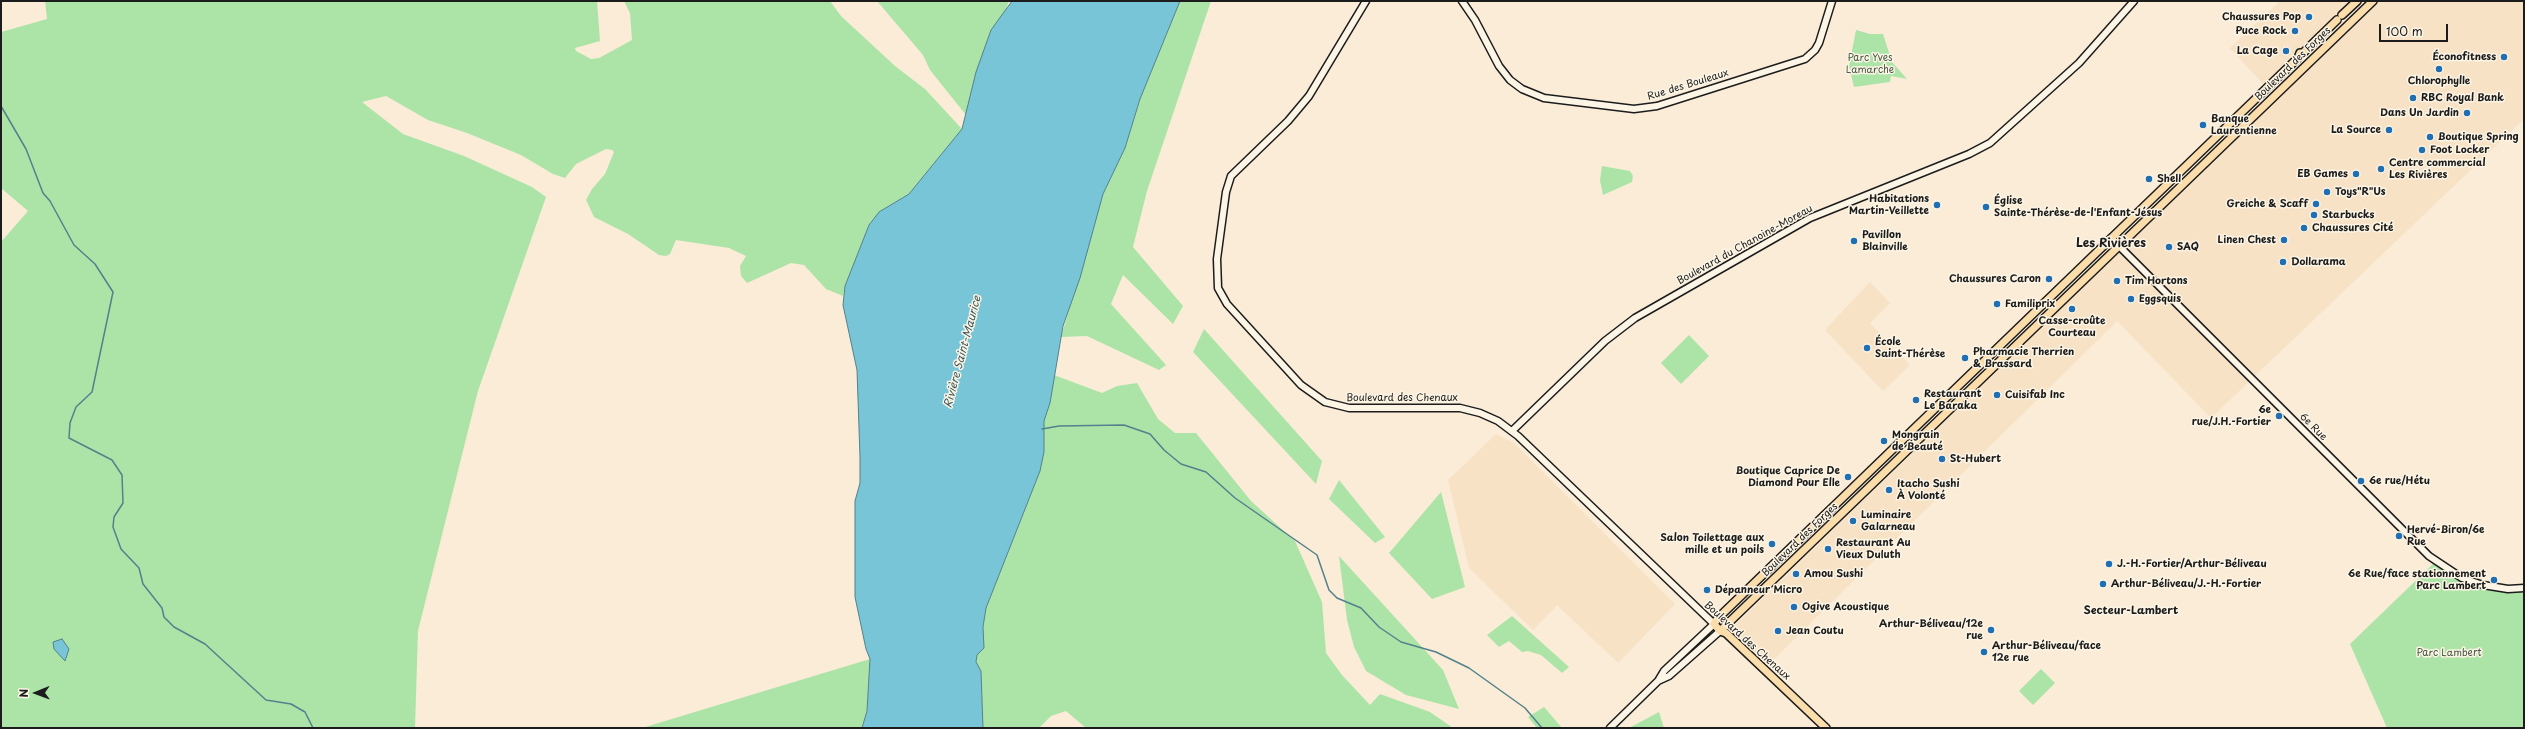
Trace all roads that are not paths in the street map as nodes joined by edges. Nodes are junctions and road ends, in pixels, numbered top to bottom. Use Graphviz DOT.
graph roads {
  1 [pos="1366,1"];
  2 [pos="1462,1"];
  3 [pos="1832,1"];
  4 [pos="2134,1"];
  5 [pos="2357,1"];
  6 [pos="2373,1"];
  7 [pos="2111,238"];
  8 [pos="2118,245"];
  9 [pos="1944,400"];
  10 [pos="1952,408"];
  11 [pos="1512,431"];
  12 [pos="2524,588"];
  13 [pos="1714,624"];
  14 [pos="1720,631"];
  15 [pos="1658,681"];
  16 [pos="1610,728"];
  17 [pos="1826,728"];
  1 -- 11 [label="street, Boulevard des Chenaux"];
  2 -- 3 [label="street, Rue des Bouleaux"];
  4 -- 11 [label="street, Boulevard du Chanoine-Moreau"];
  5 -- 7 [label="main road, Boulevard des Forges"];
  6 -- 8 [label="main road, Boulevard des Forges"];
  7 -- 8 [label="street, 6e Rue"];
  7 -- 9 [label="main road, Boulevard des Forges"];
  8 -- 10 [label="main road, Boulevard des Forges"];
  8 -- 12 [label="street, 6e Rue"];
  9 -- 10 [label="street"];
  9 -- 13 [label="main road, Boulevard des Forges"];
  10 -- 14 [label="main road, Boulevard des Forges"];
  11 -- 13 [label="street, Boulevard des Chenaux"];
  13 -- 14 [label="main road, Boulevard des Chenaux"];
  13 -- 15 [label="street, Boulevard des Forges"];
  14 -- 15 [label="street, Boulevard des Forges"];
  14 -- 17 [label="main road, Boulevard des Chenaux"];
  15 -- 16 [label="street, Boulevard des Forges"];
}
